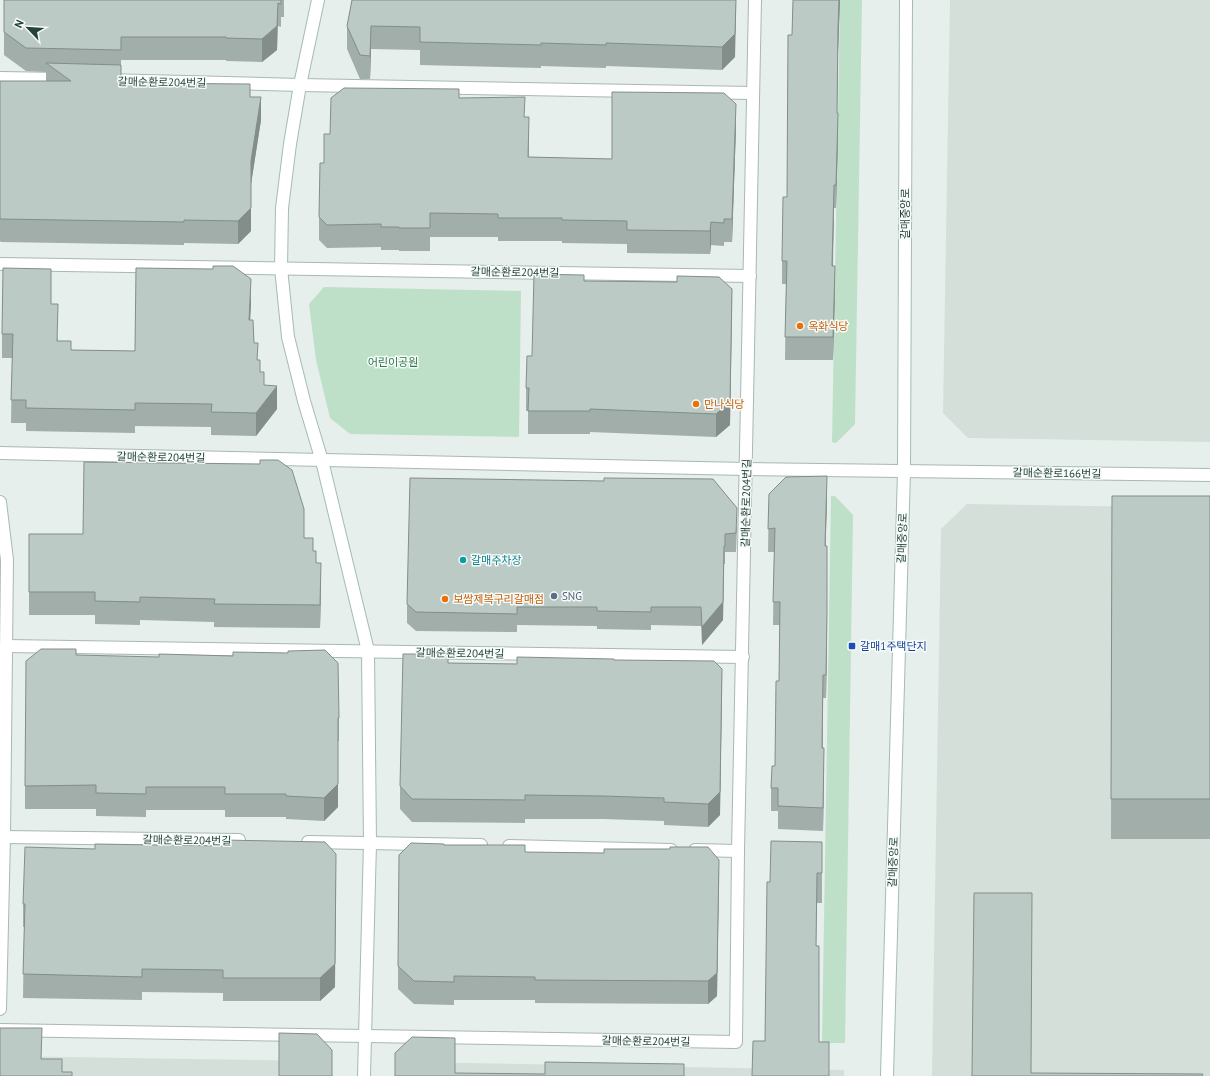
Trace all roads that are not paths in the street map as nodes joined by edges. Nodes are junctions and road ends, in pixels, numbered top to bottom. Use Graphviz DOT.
graph roads {
  1 [pos="318,0"];
  2 [pos="755,0"];
  3 [pos="906,0"];
  4 [pos="0,78"];
  5 [pos="71,79"];
  6 [pos="95,80"];
  7 [pos="300,85"];
  8 [pos="752,93"];
  9 [pos="0,264"];
  10 [pos="281,268"];
  11 [pos="750,276"];
  12 [pos="0,454"];
  13 [pos="322,461"];
  14 [pos="746,469"];
  15 [pos="904,471"];
  16 [pos="1210,476"];
  17 [pos="0,502"];
  18 [pos="6,646"];
  19 [pos="368,651"];
  20 [pos="743,657"];
  21 [pos="4,837"];
  22 [pos="251,841"];
  23 [pos="298,841"];
  24 [pos="370,843"];
  25 [pos="738,851"];
  26 [pos="0,1009"];
  27 [pos="0,1030"];
  28 [pos="364,1036"];
  29 [pos="364,1076"];
  30 [pos="887,1076"];
  1 -- 7 [label="street"];
  2 -- 8 [label="street, 갈매순환로204번길"];
  3 -- 15 [label="street, 갈매중앙로"];
  4 -- 5 [label="street"];
  6 -- 7 [label="street, 갈매순환로204번길"];
  7 -- 8 [label="street, 갈매순환로204번길"];
  7 -- 10 [label="street"];
  8 -- 11 [label="street, 갈매순환로204번길"];
  9 -- 10 [label="street, 갈매순환로204번길"];
  10 -- 11 [label="street, 갈매순환로204번길"];
  10 -- 13 [label="street"];
  11 -- 14 [label="street, 갈매순환로204번길"];
  12 -- 13 [label="street, 갈매순환로204번길"];
  13 -- 14 [label="street, 갈매순환로204번길"];
  13 -- 19 [label="street"];
  14 -- 15 [label="street, 갈매순환로166번길"];
  14 -- 20 [label="street, 갈매순환로204번길"];
  15 -- 16 [label="street, 갈매순환로166번길"];
  15 -- 30 [label="street, 갈매중앙로"];
  17 -- 18 [label="street"];
  18 -- 19 [label="street, 갈매순환로204번길"];
  18 -- 21 [label="street"];
  19 -- 20 [label="street, 갈매순환로204번길"];
  19 -- 24 [label="street"];
  20 -- 25 [label="street, 갈매순환로204번길"];
  21 -- 22 [label="street, 갈매순환로204번길"];
  21 -- 26 [label="street"];
  23 -- 24 [label="street"];
  24 -- 25 [label="street"];
  24 -- 28 [label="street"];
  25 -- 28 [label="street, 갈매순환로204번길"];
  27 -- 28 [label="street, 갈매순환로204번길"];
  28 -- 29 [label="street"];
}
